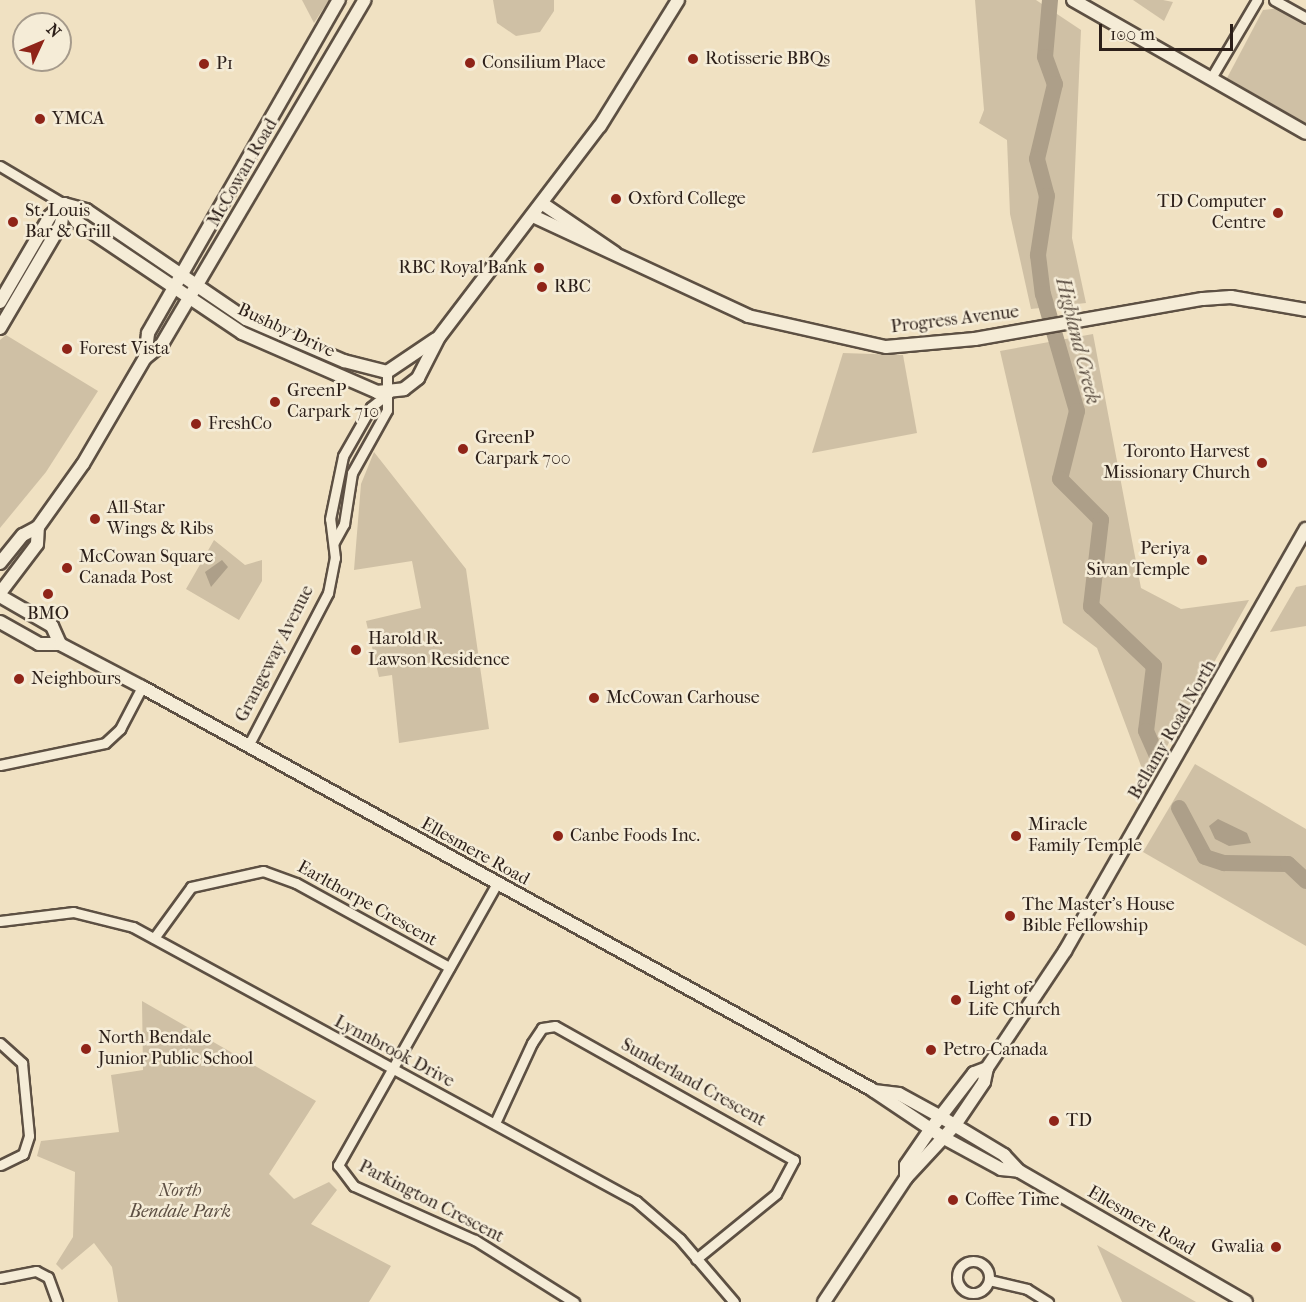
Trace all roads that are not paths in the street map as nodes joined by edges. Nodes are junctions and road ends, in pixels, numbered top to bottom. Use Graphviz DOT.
graph roads {
  1 [pos="339,0"];
  2 [pos="365,0"];
  3 [pos="678,0"];
  4 [pos="1073,0"];
  5 [pos="1257,0"];
  6 [pos="1274,0"];
  7 [pos="1306,18"];
  8 [pos="1211,78"];
  9 [pos="1306,133"];
  10 [pos="0,166"];
  11 [pos="64,204"];
  12 [pos="543,204"];
  13 [pos="533,216"];
  14 [pos="620,257"];
  15 [pos="182,276"];
  16 [pos="198,287"];
  17 [pos="174,290"];
  18 [pos="189,301"];
  19 [pos="0,302"];
  20 [pos="1306,310"];
  21 [pos="263,327"];
  22 [pos="0,328"];
  23 [pos="439,337"];
  24 [pos="258,340"];
  25 [pos="145,358"];
  26 [pos="337,358"];
  27 [pos="331,372"];
  28 [pos="387,372"];
  29 [pos="389,393"];
  30 [pos="38,527"];
  31 [pos="1306,529"];
  32 [pos="334,542"];
  33 [pos="0,563"];
  34 [pos="0,595"];
  35 [pos="0,622"];
  36 [pos="60,644"];
  37 [pos="142,687"];
  38 [pos="248,746"];
  39 [pos="0,765"];
  40 [pos="496,885"];
  41 [pos="0,921"];
  42 [pos="154,938"];
  43 [pos="449,967"];
  44 [pos="0,1043"];
  45 [pos="987,1068"];
  46 [pos="390,1069"];
  47 [pos="874,1091"];
  48 [pos="941,1117"];
  49 [pos="495,1124"];
  50 [pos="955,1125"];
  51 [pos="930,1130"];
  52 [pos="944,1138"];
  53 [pos="0,1165"];
  54 [pos="1019,1171"];
  55 [pos="906,1178"];
  56 [pos="696,1259"];
  57 [pos="0,1278"];
  58 [pos="989,1280"];
  59 [pos="57,1302"];
  60 [pos="574,1302"];
  61 [pos="734,1302"];
  62 [pos="824,1302"];
  63 [pos="1048,1302"];
  64 [pos="1246,1302"];
  1 -- 15 [label="main road, McCowan Road"];
  2 -- 16 [label="main road, McCowan Road"];
  3 -- 12 [label="main road"];
  4 -- 8 [label="main road"];
  5 -- 8 [label="street"];
  6 -- 7 [label="street"];
  8 -- 9 [label="main road"];
  10 -- 11 [label="street"];
  11 -- 15 [label="main road, Bushby Drive"];
  11 -- 17 [label="main road, Bushby Drive"];
  11 -- 19 [label="main road"];
  11 -- 22 [label="main road"];
  12 -- 13 [label="main road"];
  12 -- 14 [label="main road, Progress Avenue"];
  13 -- 14 [label="main road, Progress Avenue"];
  13 -- 23 [label="main road, Grangeway Avenue"];
  14 -- 20 [label="main road, Progress Avenue"];
  15 -- 16 [label="main road, Bushby Drive"];
  15 -- 17 [label="main road, McCowan Road"];
  16 -- 18 [label="main road, McCowan Road"];
  16 -- 21 [label="main road, Bushby Drive"];
  17 -- 18 [label="main road, Bushby Drive"];
  17 -- 25 [label="main road, McCowan Road"];
  18 -- 24 [label="main road, Bushby Drive"];
  18 -- 25 [label="main road, McCowan Road"];
  21 -- 24 [label="main road"];
  21 -- 26 [label="main road, Bushby Drive"];
  23 -- 28 [label="main road, Grangeway Avenue"];
  23 -- 29 [label="main road, Grangeway Avenue"];
  24 -- 27 [label="main road, Bushby Drive"];
  25 -- 30 [label="main road, McCowan Road"];
  26 -- 27 [label="main road"];
  26 -- 28 [label="main road, Bushby Drive"];
  27 -- 29 [label="main road, Bushby Drive"];
  28 -- 29 [label="street, Grangeway Avenue"];
  29 -- 32 [label="street, Grangeway Avenue"];
  29 -- 32 [label="street, Grangeway Avenue"];
  30 -- 33 [label="main road, McCowan Road"];
  30 -- 34 [label="main road, McCowan Road"];
  31 -- 45 [label="main road, Bellamy Road North"];
  32 -- 38 [label="street, Grangeway Avenue"];
  34 -- 36 [label="main road, Ellesmere Road"];
  35 -- 36 [label="main road, Ellesmere Road"];
  36 -- 37 [label="main road, Ellesmere Road"];
  37 -- 38 [label="main road, Ellesmere Road"];
  37 -- 39 [label="street"];
  38 -- 40 [label="main road, Ellesmere Road"];
  40 -- 43 [label="street, Parkington Crescent"];
  40 -- 47 [label="main road, Ellesmere Road"];
  41 -- 42 [label="street, Lynnbrook Drive"];
  42 -- 43 [label="street, Earlthorpe Crescent"];
  42 -- 46 [label="street, Lynnbrook Drive"];
  43 -- 46 [label="street, Parkington Crescent"];
  44 -- 53 [label="street"];
  45 -- 48 [label="main road, Bellamy Road North"];
  45 -- 50 [label="main road, Bellamy Road North"];
  46 -- 49 [label="street, Lynnbrook Drive"];
  46 -- 60 [label="street, Parkington Crescent"];
  47 -- 48 [label="main road, Ellesmere Road"];
  47 -- 51 [label="main road, Ellesmere Road"];
  48 -- 50 [label="main road, Ellesmere Road"];
  48 -- 51 [label="main road, Bellamy Road North"];
  49 -- 56 [label="street, Lynnbrook Drive"];
  49 -- 56 [label="street, Sunderland Crescent"];
  50 -- 52 [label="main road, Bellamy Road North"];
  50 -- 54 [label="main road, Ellesmere Road"];
  51 -- 52 [label="main road, Ellesmere Road"];
  51 -- 55 [label="main road, Bellamy Road North"];
  52 -- 54 [label="main road, Ellesmere Road"];
  52 -- 55 [label="main road, Bellamy Road North"];
  54 -- 64 [label="main road, Ellesmere Road"];
  55 -- 62 [label="main road, Bellamy Road North"];
  56 -- 61 [label="street, Lynnbrook Drive"];
  57 -- 59 [label="street"];
  58 -- 63 [label="street"];
}
